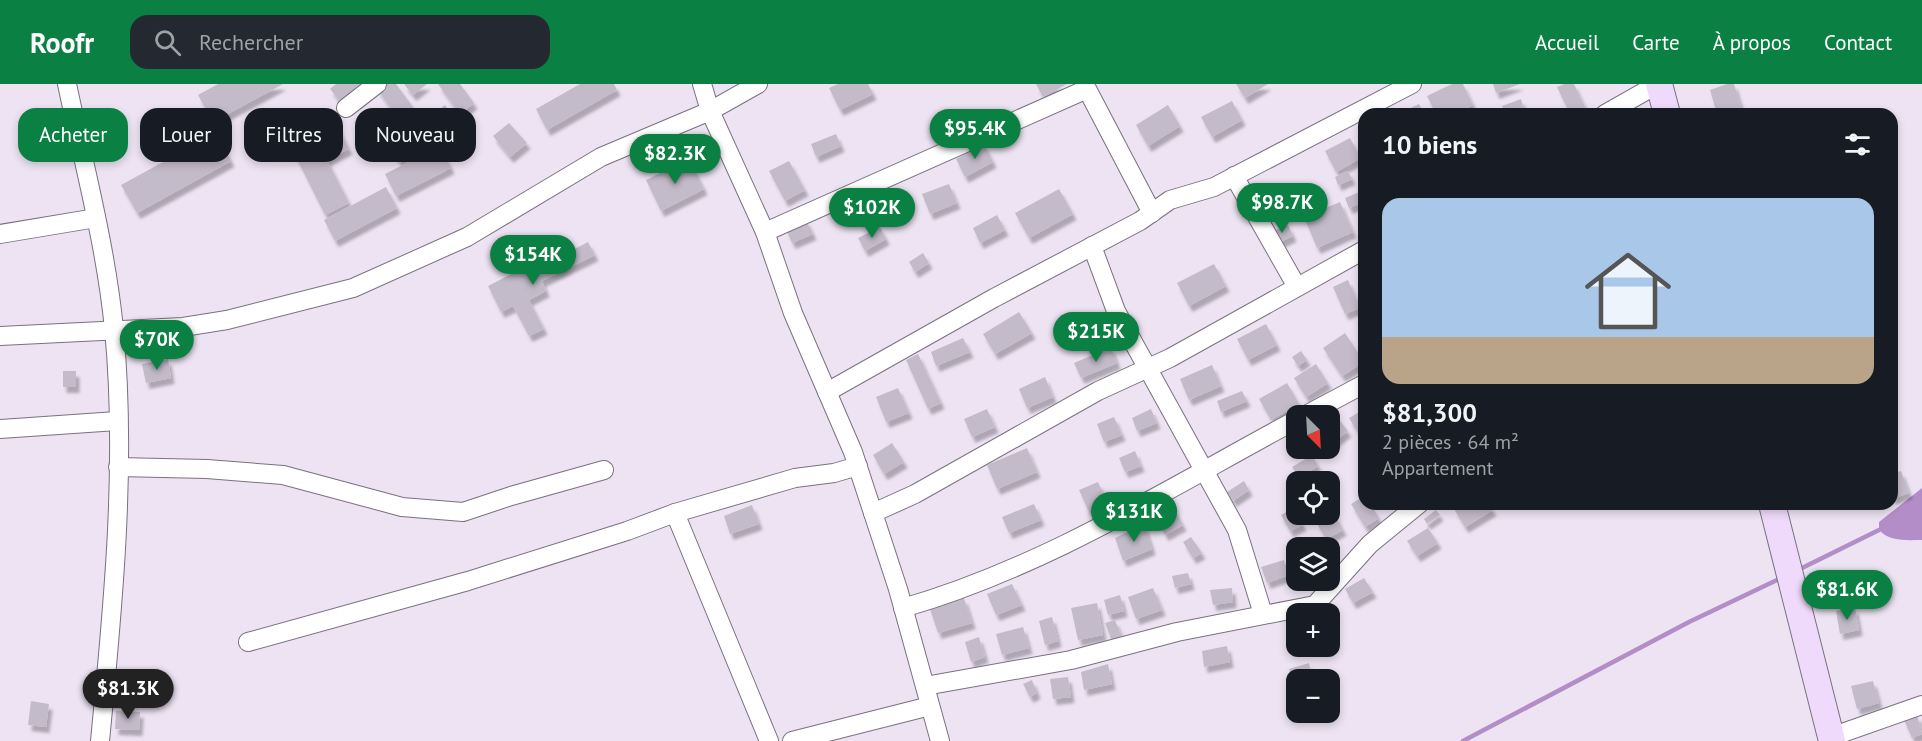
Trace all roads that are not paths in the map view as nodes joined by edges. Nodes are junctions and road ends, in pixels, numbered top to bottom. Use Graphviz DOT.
graph roads {
  1 [pos="67,84"];
  2 [pos="377,84"];
  3 [pos="702,84"];
  4 [pos="758,84"];
  5 [pos="1412,84"];
  6 [pos="1658,84"];
  7 [pos="1086,86"];
  8 [pos="346,108"];
  9 [pos="1366,108"];
  10 [pos="1616,108"];
  11 [pos="1665,108"];
  12 [pos="710,111"];
  13 [pos="1358,112"];
  14 [pos="1234,176"];
  15 [pos="1152,213"];
  16 [pos="96,218"];
  17 [pos="765,232"];
  18 [pos="0,234"];
  19 [pos="1092,246"];
  20 [pos="1358,253"];
  21 [pos="1297,287"];
  22 [pos="114,328"];
  23 [pos="0,336"];
  24 [pos="1148,368"];
  25 [pos="1358,387"];
  26 [pos="827,392"];
  27 [pos="1325,405"];
  28 [pos="117,421"];
  29 [pos="1286,425"];
  30 [pos="0,429"];
  31 [pos="858,466"];
  32 [pos="118,467"];
  33 [pos="604,470"];
  34 [pos="1203,470"];
  35 [pos="1412,510"];
  36 [pos="1774,510"];
  37 [pos="675,513"];
  38 [pos="873,513"];
  39 [pos="903,608"];
  40 [pos="1263,614"];
  41 [pos="248,642"];
  42 [pos="925,686"];
  43 [pos="1922,705"];
  44 [pos="930,706"];
  45 [pos="1832,739"];
  46 [pos="100,741"];
  47 [pos="769,741"];
  48 [pos="792,741"];
  49 [pos="940,741"];
  1 -- 16 [label="street"];
  2 -- 8 [label="street"];
  3 -- 12 [label="street"];
  4 -- 12 [label="street"];
  5 -- 9 [label="street"];
  6 -- 10 [label="street"];
  6 -- 11 [label="street"];
  7 -- 15 [label="street"];
  7 -- 17 [label="street"];
  12 -- 17 [label="street"];
  12 -- 22 [label="street"];
  13 -- 14 [label="street"];
  14 -- 15 [label="street"];
  14 -- 21 [label="street"];
  15 -- 19 [label="street"];
  16 -- 18 [label="street"];
  16 -- 22 [label="street"];
  17 -- 26 [label="street"];
  19 -- 24 [label="street"];
  19 -- 26 [label="street"];
  20 -- 21 [label="street"];
  21 -- 24 [label="street"];
  22 -- 23 [label="street"];
  22 -- 28 [label="street"];
  24 -- 34 [label="street"];
  24 -- 38 [label="street"];
  25 -- 27 [label="street"];
  26 -- 31 [label="street"];
  28 -- 30 [label="street"];
  28 -- 32 [label="street"];
  29 -- 34 [label="street"];
  31 -- 37 [label="street"];
  31 -- 38 [label="street"];
  32 -- 33 [label="street"];
  32 -- 46 [label="street"];
  34 -- 39 [label="street"];
  34 -- 40 [label="street"];
  35 -- 40 [label="street"];
  36 -- 45 [label="street"];
  37 -- 41 [label="street"];
  37 -- 47 [label="street"];
  38 -- 39 [label="street"];
  39 -- 42 [label="street"];
  40 -- 42 [label="street"];
  42 -- 44 [label="street"];
  43 -- 45 [label="street"];
  44 -- 48 [label="street"];
  44 -- 49 [label="street"];
}
